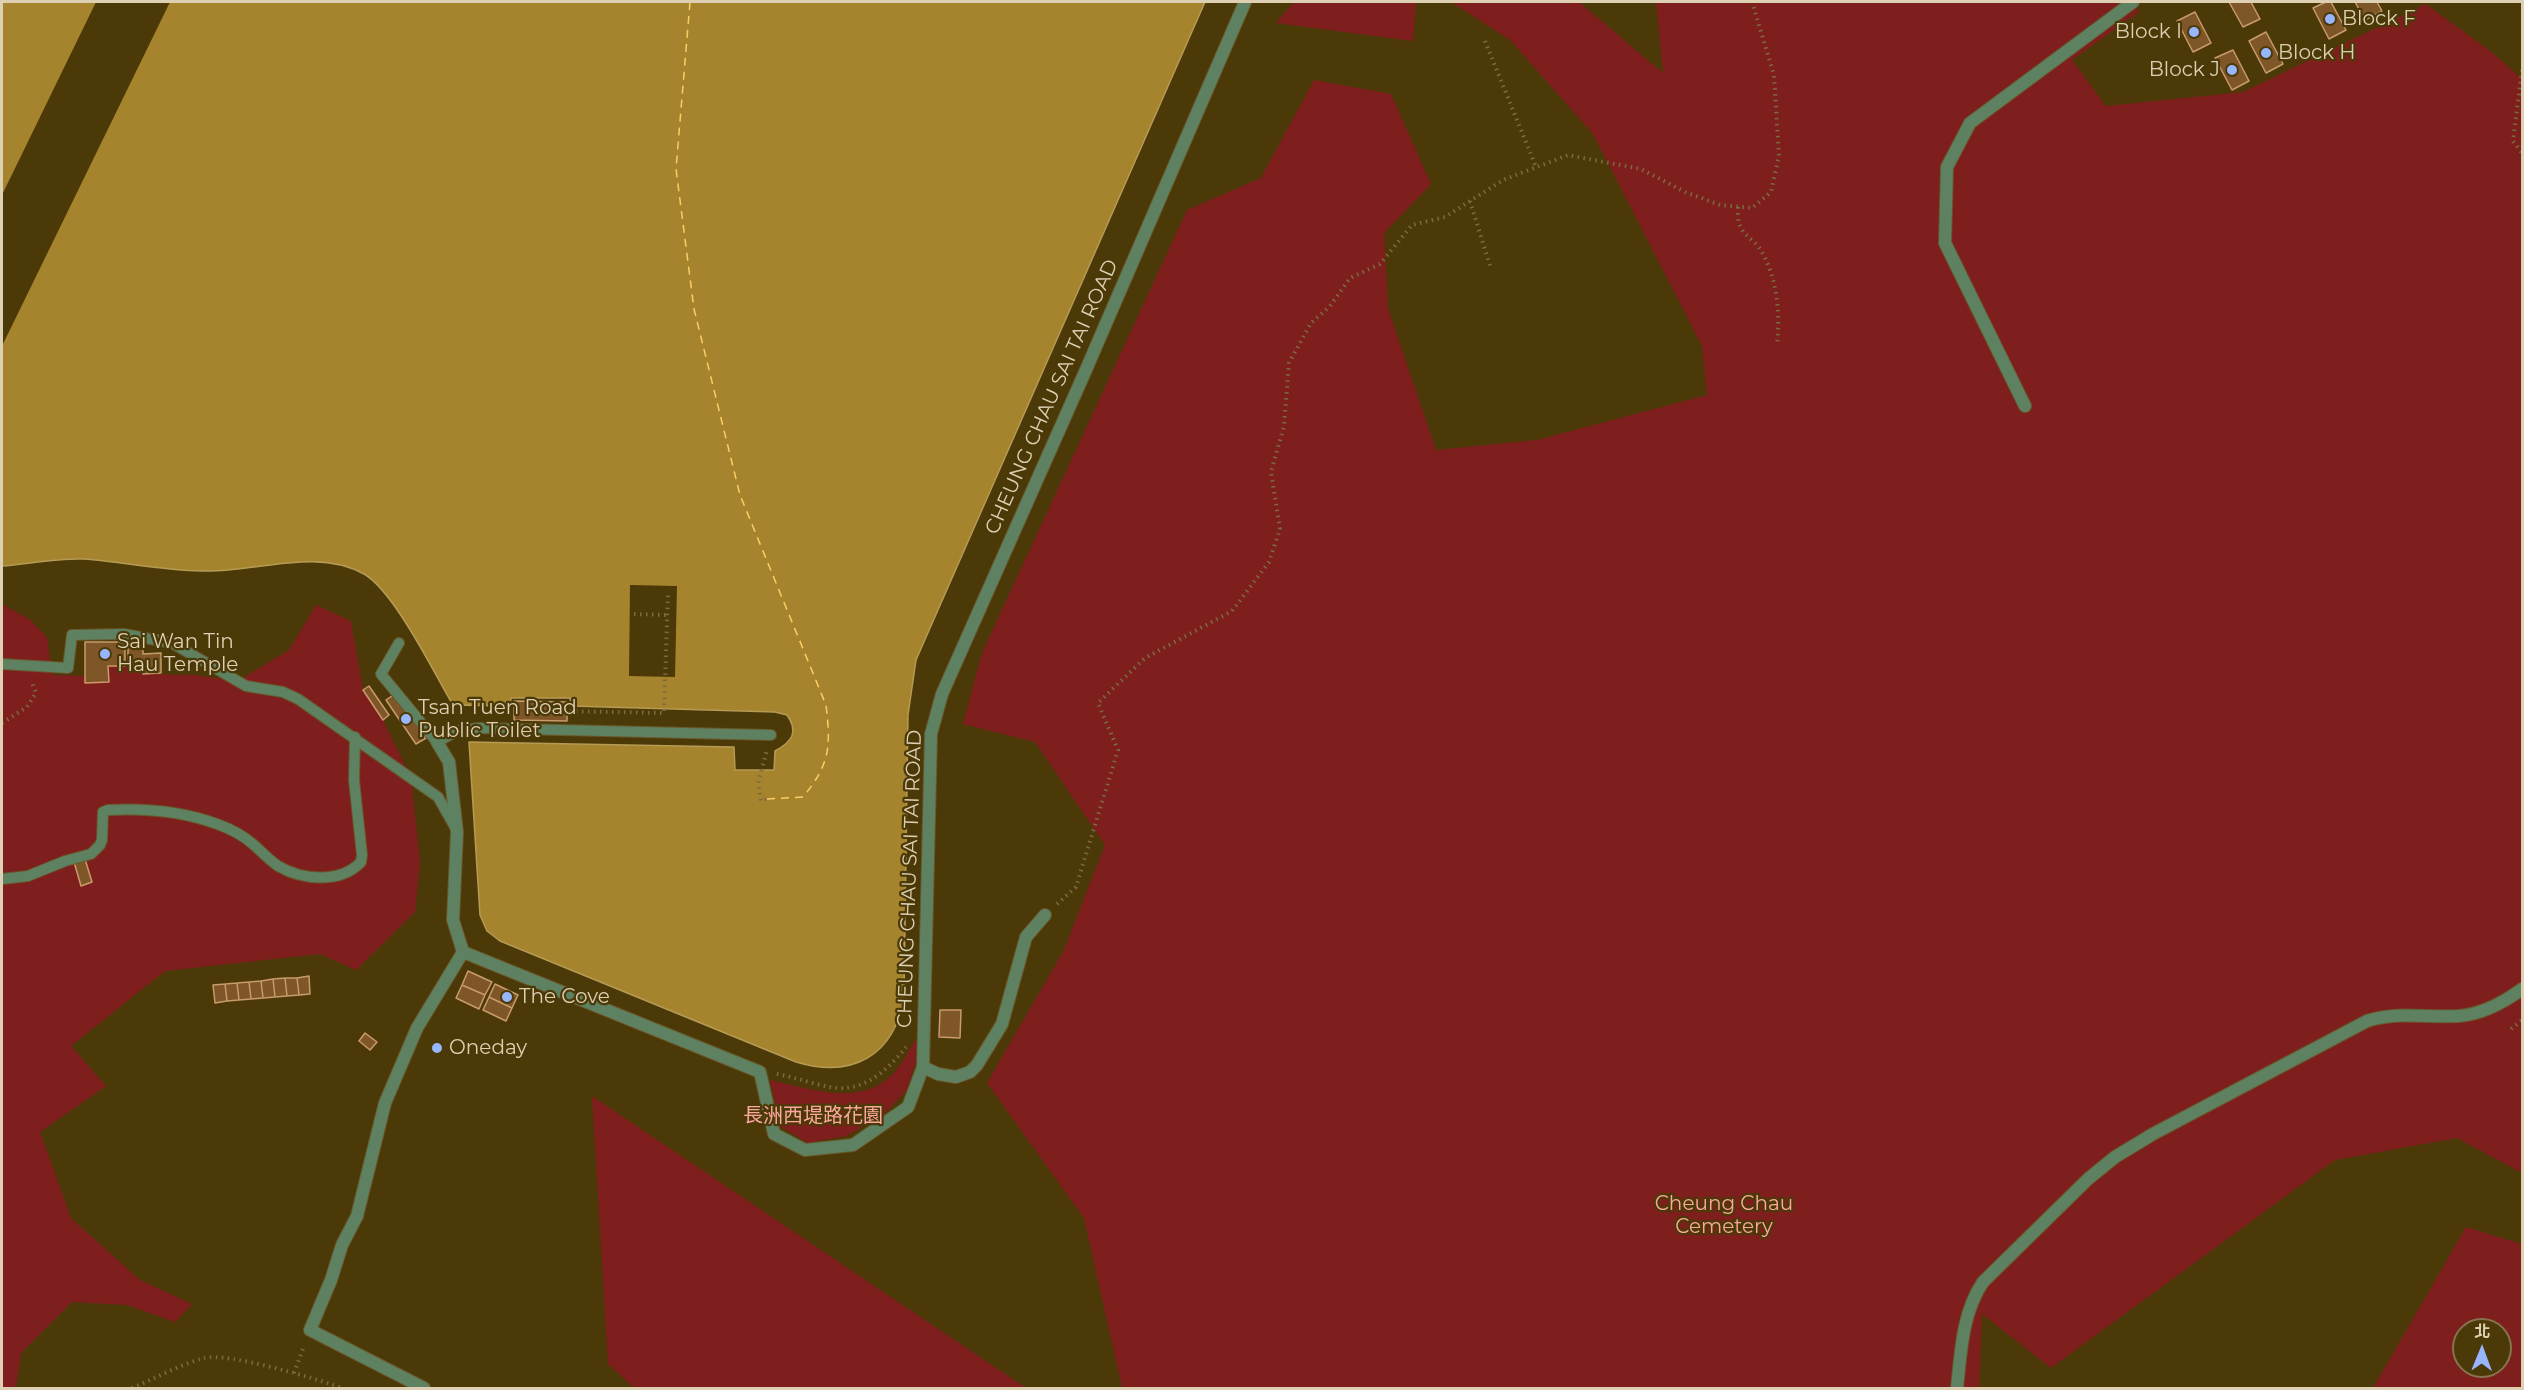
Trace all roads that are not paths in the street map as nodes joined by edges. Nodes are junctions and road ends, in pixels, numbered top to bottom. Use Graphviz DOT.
graph roads {
  1 [pos="1245,2"];
  2 [pos="2133,2"];
  3 [pos="2025,406"];
  4 [pos="399,644"];
  5 [pos="2,664"];
  6 [pos="771,735"];
  7 [pos="355,737"];
  8 [pos="437,742"];
  9 [pos="458,831"];
  10 [pos="2,879"];
  11 [pos="1045,915"];
  12 [pos="463,952"];
  13 [pos="2523,990"];
  14 [pos="923,1067"];
  15 [pos="424,1389"];
  16 [pos="1957,1389"];
  1 -- 14 [label="street, CHEUNG CHAU SAI TAI ROAD"];
  2 -- 3 [label="street"];
  4 -- 8 [label="lane"];
  5 -- 7 [label="lane"];
  6 -- 8 [label="lane"];
  7 -- 9 [label="lane"];
  7 -- 10 [label="lane"];
  8 -- 9 [label="street"];
  9 -- 12 [label="street"];
  11 -- 14 [label="street"];
  12 -- 14 [label="street, CHEUNG CHAU SAI TAI ROAD"];
  12 -- 15 [label="street"];
  13 -- 16 [label="street"];
}
